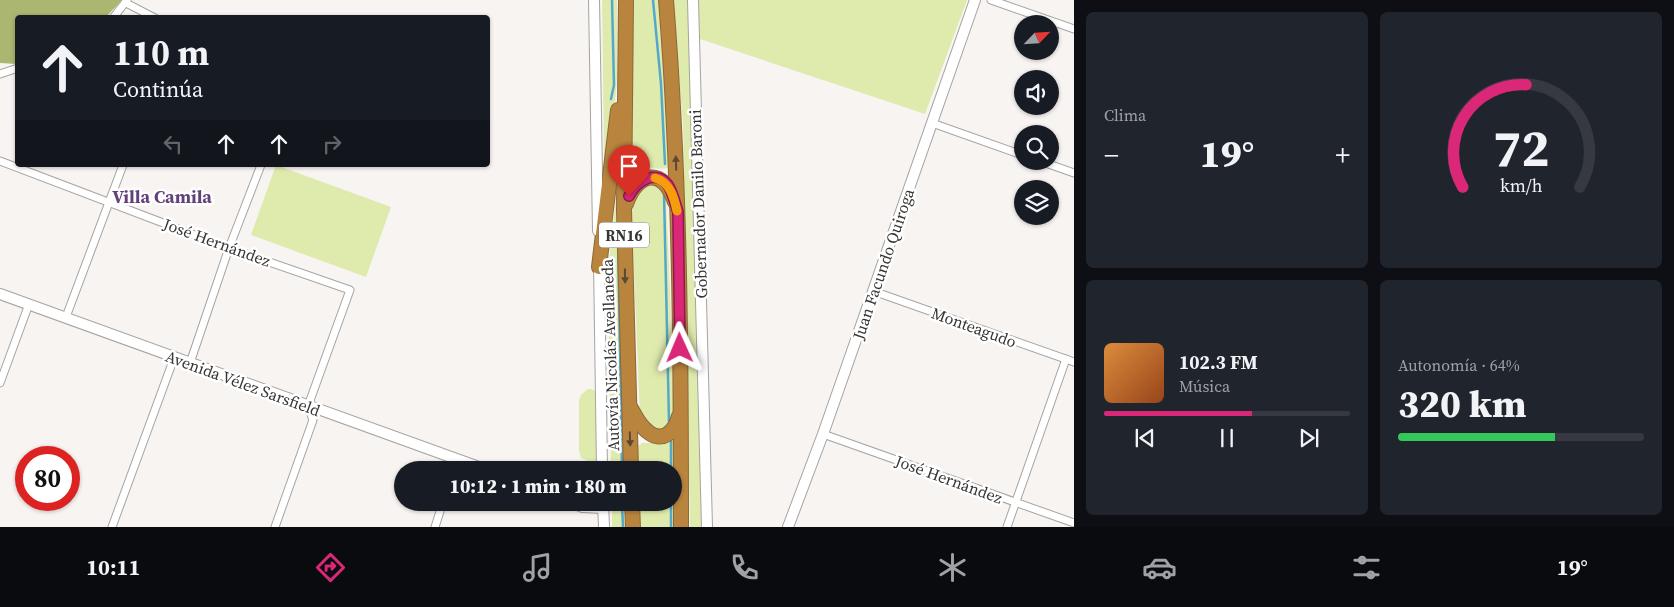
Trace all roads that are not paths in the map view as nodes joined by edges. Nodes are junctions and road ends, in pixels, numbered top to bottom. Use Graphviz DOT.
graph roads {
  1 [pos="594,0"];
  2 [pos="626,0"];
  3 [pos="666,0"];
  4 [pos="693,0"];
  5 [pos="975,0"];
  6 [pos="992,0"];
  7 [pos="127,1"];
  8 [pos="115,15"];
  9 [pos="150,15"];
  10 [pos="1074,29"];
  11 [pos="625,40"];
  12 [pos="15,69"];
  13 [pos="0,74"];
  14 [pos="932,123"];
  15 [pos="1014,152"];
  16 [pos="0,161"];
  17 [pos="15,167"];
  18 [pos="16,167"];
  19 [pos="122,167"];
  20 [pos="260,167"];
  21 [pos="1059,168"];
  22 [pos="1074,173"];
  23 [pos="110,202"];
  24 [pos="624,210"];
  25 [pos="678,212"];
  26 [pos="229,248"];
  27 [pos="599,267"];
  28 [pos="873,291"];
  29 [pos="0,294"];
  30 [pos="29,304"];
  31 [pos="66,317"];
  32 [pos="174,358"];
  33 [pos="1066,359"];
  34 [pos="1074,362"];
  35 [pos="190,363"];
  36 [pos="0,383"];
  37 [pos="629,404"];
  38 [pos="308,406"];
  39 [pos="681,407"];
  40 [pos="824,434"];
  41 [pos="458,459"];
  42 [pos="463,461"];
  43 [pos="602,461"];
  44 [pos="631,461"];
  45 [pos="1016,502"];
  46 [pos="440,511"];
  47 [pos="604,511"];
  48 [pos="632,511"];
  49 [pos="1074,523"];
  50 [pos="112,527"];
  51 [pos="275,527"];
  52 [pos="435,527"];
  53 [pos="604,527"];
  54 [pos="633,527"];
  55 [pos="681,527"];
  56 [pos="707,527"];
  57 [pos="788,527"];
  58 [pos="1007,527"];
  1 -- 27 [label="street"];
  2 -- 11 [label="highway, Autovía Nicolás Avellaneda / RN16"];
  25 -- 3 [label="highway, one-way"];
  4 -- 56 [label="street, Gobernador Danilo Baroni"];
  5 -- 14 [label="street, Juan Facundo Quiroga"];
  6 -- 10 [label="street"];
  7 -- 8 [label="street"];
  7 -- 9 [label="street"];
  11 -- 24 [label="highway, Autovía Nicolás Avellaneda / RN16"];
  11 -- 27 [label="highway"];
  12 -- 13 [label="street"];
  14 -- 15 [label="street"];
  14 -- 28 [label="street, Juan Facundo Quiroga"];
  16 -- 17 [label="street, José Hernández"];
  18 -- 23 [label="street, José Hernández"];
  19 -- 23 [label="street"];
  20 -- 26 [label="street"];
  21 -- 22 [label="street"];
  23 -- 26 [label="street, José Hernández"];
  23 -- 31 [label="street"];
  24 -- 25 [label="highway"];
  24 -- 37 [label="highway, Autovía Nicolás Avellaneda / RN16, one-way"];
  25 -- 39 [label="highway"];
  26 -- 35 [label="street"];
  26 -- 38 [label="street, José Hernández"];
  27 -- 43 [label="street"];
  28 -- 33 [label="street, Monteagudo"];
  28 -- 40 [label="street, Juan Facundo Quiroga"];
  29 -- 30 [label="street, Avenida Vélez Sarsfield"];
  30 -- 31 [label="street, Avenida Vélez Sarsfield"];
  30 -- 36 [label="street"];
  31 -- 32 [label="street, Avenida Vélez Sarsfield"];
  32 -- 35 [label="street, Avenida Vélez Sarsfield"];
  32 -- 50 [label="street"];
  33 -- 34 [label="street, Monteagudo"];
  33 -- 45 [label="street"];
  35 -- 38 [label="street, Avenida Vélez Sarsfield"];
  37 -- 39 [label="highway"];
  37 -- 44 [label="highway, Autovía Nicolás Avellaneda / RN16, one-way"];
  38 -- 41 [label="street, Avenida Vélez Sarsfield"];
  38 -- 51 [label="street"];
  39 -- 55 [label="highway"];
  40 -- 45 [label="street, José Hernández"];
  40 -- 57 [label="street, Juan Facundo Quiroga"];
  41 -- 42 [label="street, Avenida Vélez Sarsfield"];
  45 -- 49 [label="street, José Hernández"];
  45 -- 58 [label="street"];
  46 -- 52 [label="street"];
  47 -- 53 [label="street"];
  48 -- 54 [label="highway"];
}
